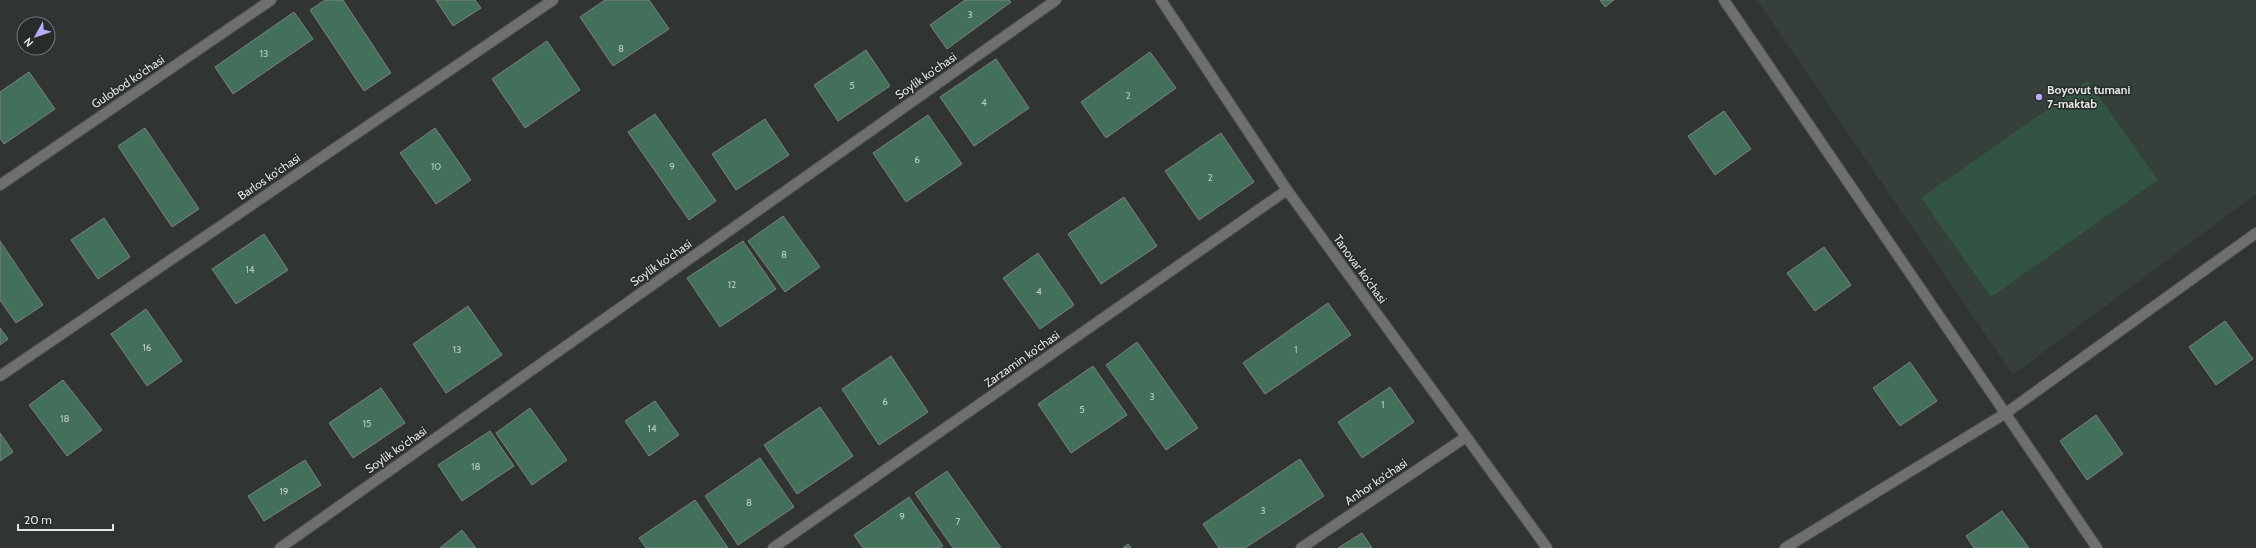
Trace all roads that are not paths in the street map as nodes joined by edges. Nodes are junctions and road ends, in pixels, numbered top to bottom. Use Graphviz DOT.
graph roads {
  1 [pos="271,0"];
  2 [pos="553,0"];
  3 [pos="1056,0"];
  4 [pos="1161,0"];
  5 [pos="1724,0"];
  6 [pos="0,185"];
  7 [pos="1286,190"];
  8 [pos="2256,233"];
  9 [pos="0,376"];
  10 [pos="2006,413"];
  11 [pos="1466,437"];
  12 [pos="280,548"];
  13 [pos="773,548"];
  14 [pos="1301,548"];
  15 [pos="1547,548"];
  16 [pos="1785,548"];
  17 [pos="2097,548"];
  1 -- 6 [label="street, Gulobod ko'chasi"];
  2 -- 9 [label="street, Barlos ko'chasi"];
  3 -- 12 [label="street, Soylik ko'chasi"];
  4 -- 7 [label="street, Tanovar ko'chasi"];
  5 -- 10 [label="street"];
  7 -- 11 [label="street, Tanovar ko'chasi"];
  7 -- 13 [label="street, Zarzamin ko'chasi"];
  8 -- 10 [label="street"];
  10 -- 16 [label="street"];
  10 -- 17 [label="street"];
  11 -- 14 [label="street, Anhor ko'chasi"];
  11 -- 15 [label="street, Tanovar ko'chasi"];
}
